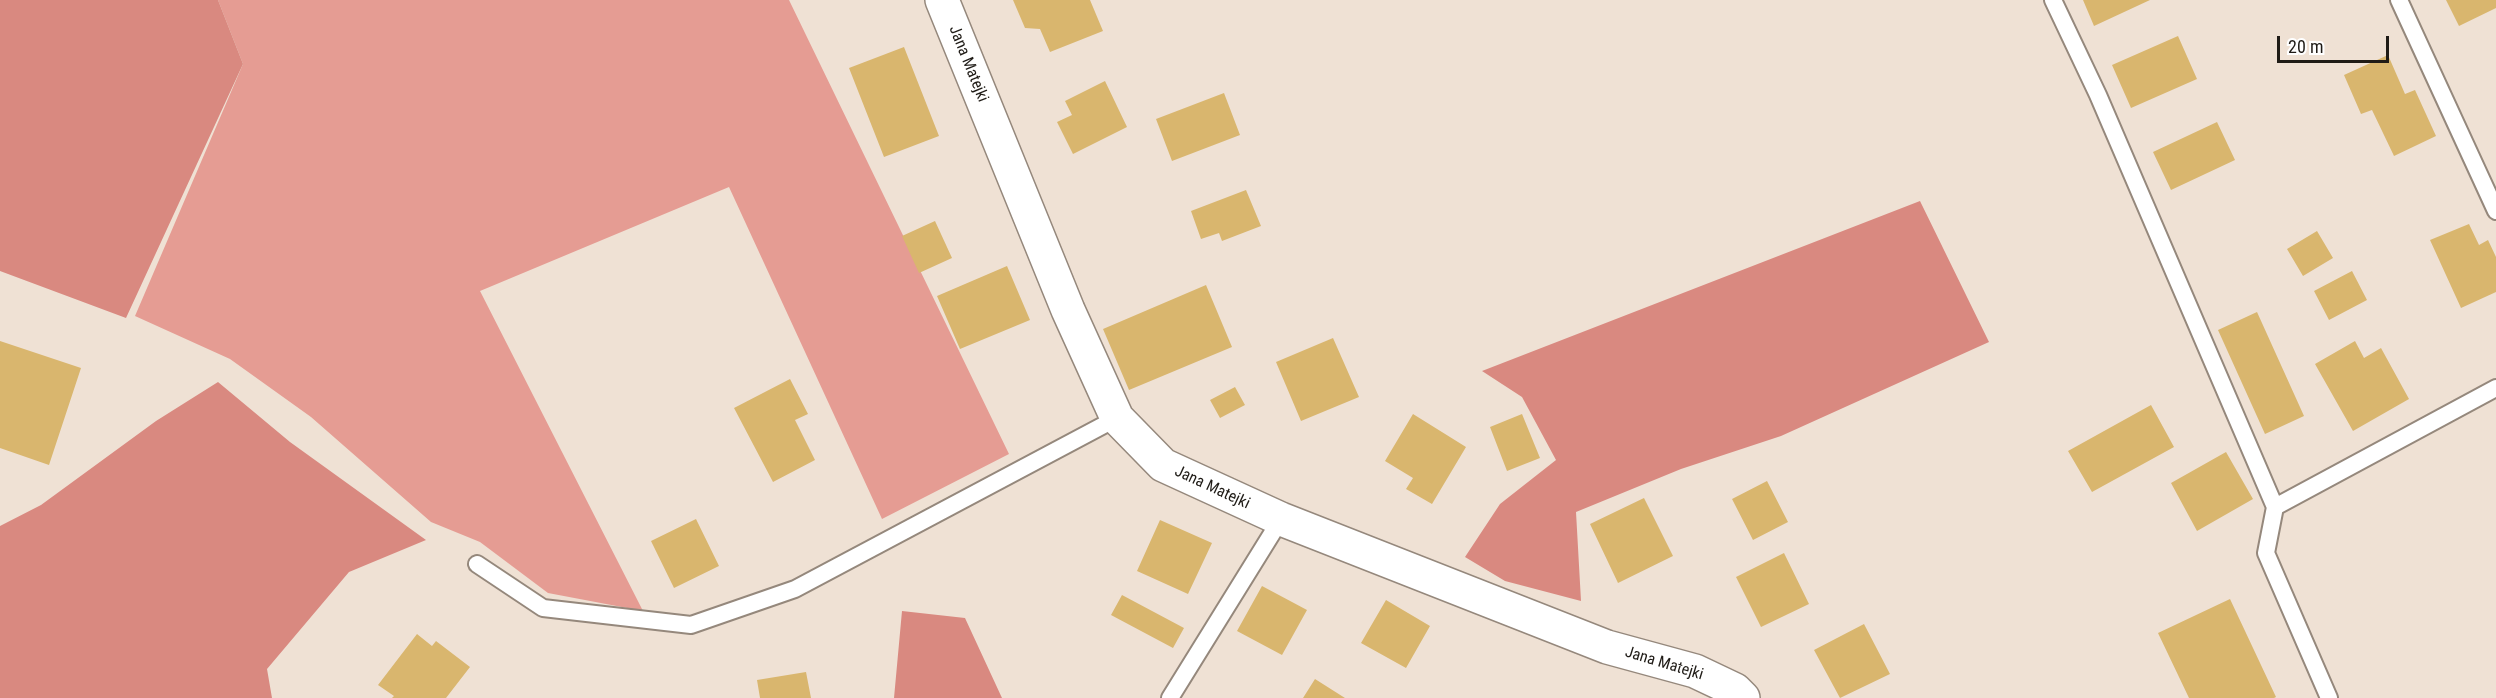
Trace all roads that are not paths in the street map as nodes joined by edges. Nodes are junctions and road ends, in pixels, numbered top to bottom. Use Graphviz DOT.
graph roads {
  1 [pos="942,0"];
  2 [pos="2053,0"];
  3 [pos="2399,0"];
  4 [pos="2496,211"];
  5 [pos="2496,388"];
  6 [pos="1117,418"];
  7 [pos="2276,507"];
  8 [pos="1281,519"];
  9 [pos="477,564"];
  10 [pos="1170,698"];
  11 [pos="1743,698"];
  12 [pos="2329,698"];
  1 -- 6 [label="street, Jana Matejki"];
  2 -- 7 [label="lane"];
  3 -- 4 [label="lane"];
  5 -- 7 [label="lane"];
  6 -- 8 [label="street, Jana Matejki"];
  6 -- 9 [label="lane"];
  7 -- 12 [label="lane"];
  8 -- 10 [label="lane"];
  8 -- 11 [label="street, Jana Matejki"];
}
